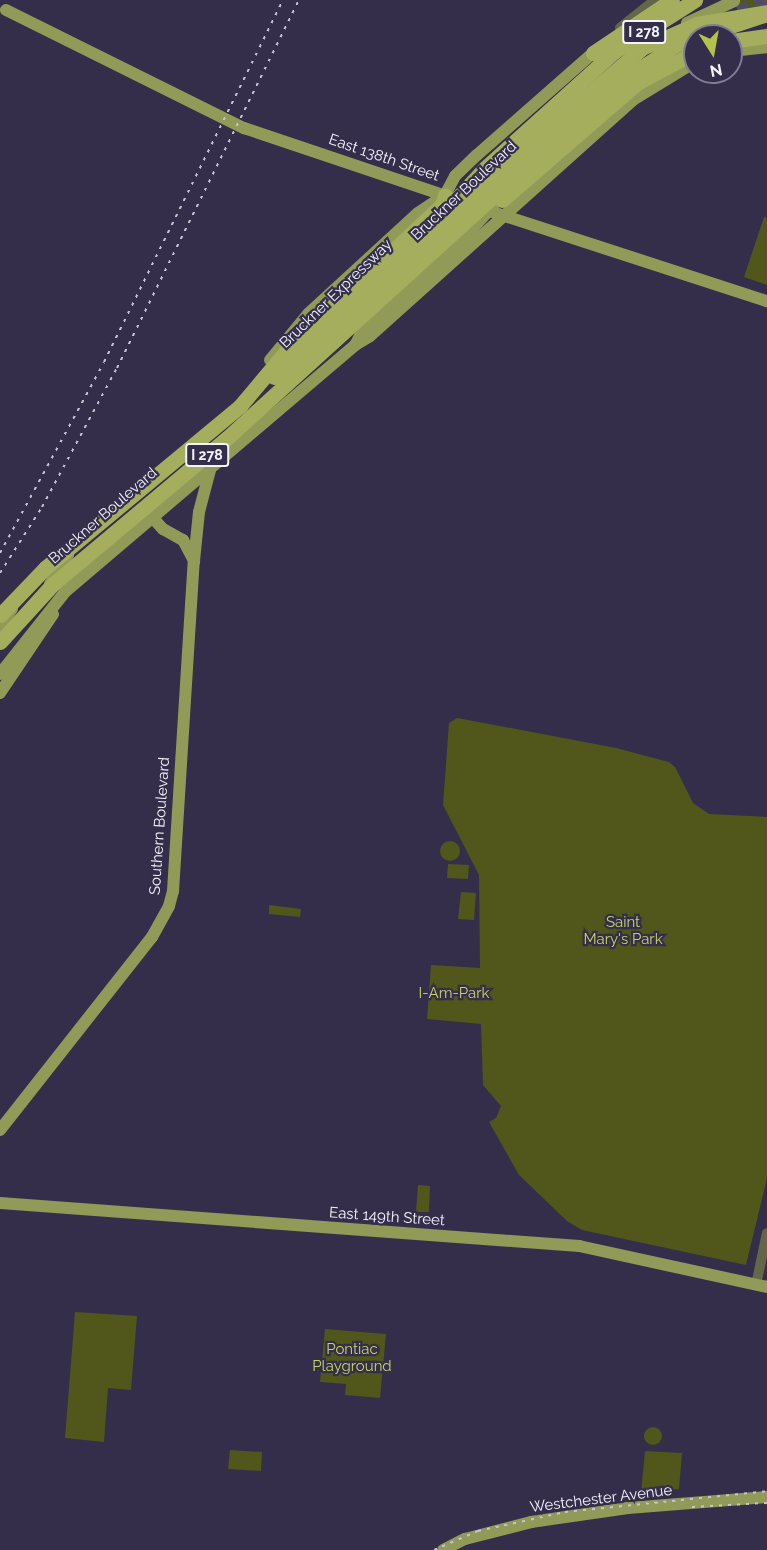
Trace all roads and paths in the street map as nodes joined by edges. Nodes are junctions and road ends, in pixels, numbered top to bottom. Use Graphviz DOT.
graph roads {
  1 [pos="655,0"];
  2 [pos="672,0"];
  3 [pos="695,0"];
  4 [pos="736,6"];
  5 [pos="6,10"];
  6 [pos="764,15"];
  7 [pos="737,24"];
  8 [pos="767,36"];
  9 [pos="743,39"];
  10 [pos="683,44"];
  11 [pos="767,47"];
  12 [pos="743,50"];
  13 [pos="593,53"];
  14 [pos="683,59"];
  15 [pos="683,69"];
  16 [pos="529,151"];
  17 [pos="445,195"];
  18 [pos="473,205"];
  19 [pos="489,211"];
  20 [pos="504,216"];
  21 [pos="415,268"];
  22 [pos="767,301"];
  23 [pos="341,317"];
  24 [pos="355,345"];
  25 [pos="240,406"];
  26 [pos="210,470"];
  27 [pos="157,489"];
  28 [pos="153,518"];
  29 [pos="73,549"];
  30 [pos="194,561"];
  31 [pos="50,584"];
  32 [pos="65,592"];
  33 [pos="0,615"];
  34 [pos="0,626"];
  35 [pos="0,642"];
  36 [pos="0,652"];
  37 [pos="0,674"];
  38 [pos="0,693"];
  39 [pos="0,1130"];
  40 [pos="0,1203"];
  41 [pos="767,1233"];
  42 [pos="761,1286"];
  43 [pos="767,1497"];
  44 [pos="442,1550"];
  1 -- 13 [label="street, Bruckner Boulevard"];
  2 -- 13 [label="highway"];
  3 -- 23 [label="highway, Bruckner Expressway / I 278, bridge"];
  4 -- 16 [label="main road, Bruckner Boulevard"];
  4 -- 19 [label="main road, Bruckner Boulevard"];
  5 -- 17 [label="main road, East 138th Street"];
  6 -- 7 [label="highway"];
  6 -- 23 [label="highway, bridge"];
  8 -- 9 [label="highway"];
  10 -- 21 [label="highway, Bruckner Expressway / I 278, bridge"];
  11 -- 12 [label="main road"];
  13 -- 17 [label="main road, Bruckner Boulevard"];
  14 -- 21 [label="highway, bridge"];
  15 -- 20 [label="main road, Bruckner Boulevard"];
  16 -- 17 [label="main road"];
  16 -- 18 [label="main road, Bruckner Boulevard"];
  17 -- 18 [label="main road, East 138th Street"];
  17 -- 25 [label="highway"];
  17 -- 29 [label="main road, Bruckner Boulevard"];
  18 -- 19 [label="main road, East 138th Street"];
  18 -- 27 [label="main road, Bruckner Boulevard"];
  19 -- 20 [label="main road, East 138th Street"];
  19 -- 24 [label="main road, Bruckner Boulevard"];
  20 -- 22 [label="main road, East 138th Street"];
  20 -- 24 [label="main road, Bruckner Boulevard"];
  21 -- 35 [label="highway, Bruckner Expressway / I 278, bridge"];
  23 -- 25 [label="highway, Bruckner Expressway / I 278"];
  24 -- 26 [label="main road, Bruckner Boulevard"];
  25 -- 33 [label="highway, Bruckner Expressway / I 278, bridge"];
  26 -- 28 [label="main road, Bruckner Boulevard"];
  26 -- 30 [label="main road, Southern Boulevard"];
  27 -- 28 [label="main road"];
  27 -- 31 [label="main road, Bruckner Boulevard"];
  28 -- 30 [label="main road"];
  28 -- 32 [label="main road, Bruckner Boulevard"];
  29 -- 31 [label="main road"];
  29 -- 34 [label="main road, Bruckner Boulevard"];
  30 -- 39 [label="main road, Southern Boulevard"];
  31 -- 36 [label="main road, Bruckner Boulevard"];
  32 -- 37 [label="main road, Bruckner Boulevard"];
  32 -- 38 [label="main road, Bruckner Boulevard"];
  40 -- 42 [label="main road, East 149th Street"];
  41 -- 42 [label="street"];
  43 -- 44 [label="main road, Westchester Avenue"];
}
